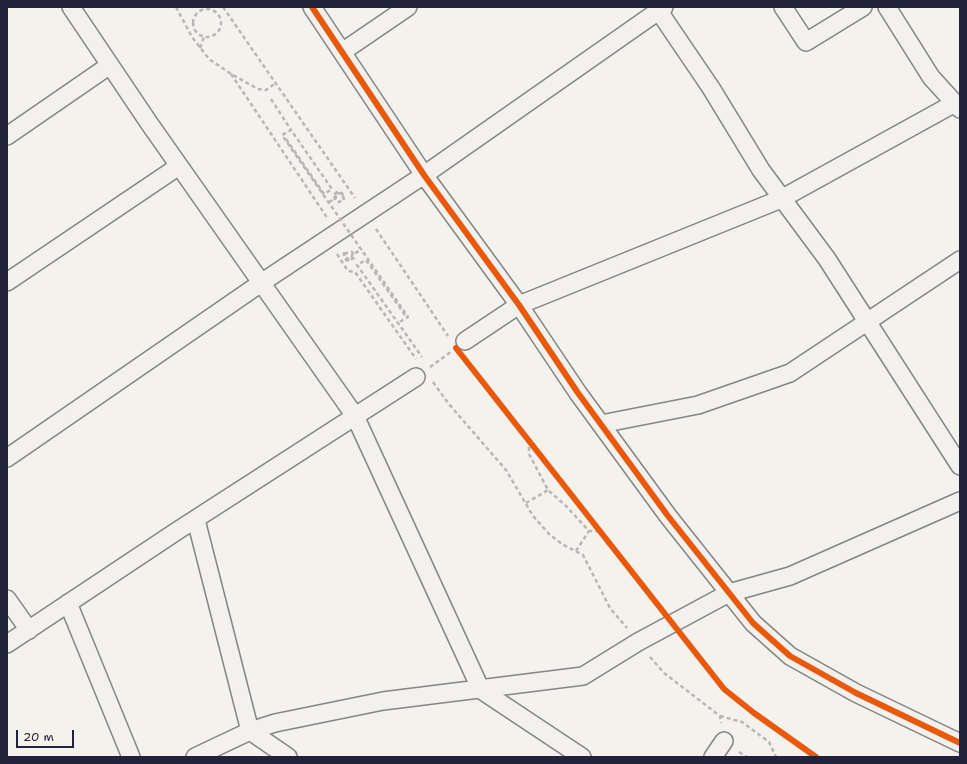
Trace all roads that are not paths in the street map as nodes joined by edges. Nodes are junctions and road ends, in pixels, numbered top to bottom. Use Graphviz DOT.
graph roads {
  1 [pos="71,7"];
  2 [pos="312,7"];
  3 [pos="408,7"];
  4 [pos="783,7"];
  5 [pos="863,7"];
  6 [pos="887,7"];
  7 [pos="660,8"];
  8 [pos="342,52"];
  9 [pos="110,65"];
  10 [pos="957,106"];
  11 [pos="7,136"];
  12 [pos="179,166"];
  13 [pos="424,175"];
  14 [pos="781,199"];
  15 [pos="960,260"];
  16 [pos="7,282"];
  17 [pos="261,283"];
  18 [pos="518,305"];
  19 [pos="868,323"];
  20 [pos="461,347"];
  21 [pos="420,374"];
  22 [pos="355,416"];
  23 [pos="601,424"];
  24 [pos="7,458"];
  25 [pos="960,466"];
  26 [pos="960,501"];
  27 [pos="196,520"];
  28 [pos="729,593"];
  29 [pos="7,599"];
  30 [pos="68,603"];
  31 [pos="29,630"];
  32 [pos="7,644"];
  33 [pos="481,690"];
  34 [pos="250,731"];
  35 [pos="724,741"];
  36 [pos="960,743"];
  37 [pos="131,757"];
  38 [pos="195,757"];
  39 [pos="288,757"];
  40 [pos="582,757"];
  41 [pos="713,757"];
  1 -- 9 [label="street"];
  2 -- 8 [label="street"];
  3 -- 8 [label="street"];
  4 -- 5 [label="street"];
  6 -- 10 [label="street"];
  7 -- 13 [label="street"];
  7 -- 14 [label="street"];
  8 -- 13 [label="street"];
  9 -- 11 [label="street"];
  9 -- 12 [label="street"];
  10 -- 14 [label="street"];
  12 -- 16 [label="street"];
  12 -- 17 [label="street"];
  13 -- 17 [label="street"];
  13 -- 18 [label="street"];
  14 -- 18 [label="street"];
  14 -- 19 [label="street"];
  15 -- 19 [label="street"];
  17 -- 22 [label="street"];
  17 -- 24 [label="street"];
  18 -- 20 [label="street"];
  18 -- 23 [label="street"];
  19 -- 23 [label="street"];
  19 -- 25 [label="street"];
  21 -- 22 [label="street"];
  22 -- 27 [label="street"];
  22 -- 33 [label="street"];
  23 -- 28 [label="street"];
  26 -- 28 [label="street"];
  27 -- 30 [label="street"];
  27 -- 34 [label="street"];
  28 -- 33 [label="street"];
  28 -- 36 [label="street"];
  29 -- 31 [label="street"];
  30 -- 31 [label="street"];
  30 -- 37 [label="street"];
  31 -- 32 [label="street"];
  33 -- 34 [label="street"];
  33 -- 40 [label="street"];
  34 -- 38 [label="street"];
  34 -- 39 [label="street"];
  35 -- 41 [label="street"];
}
